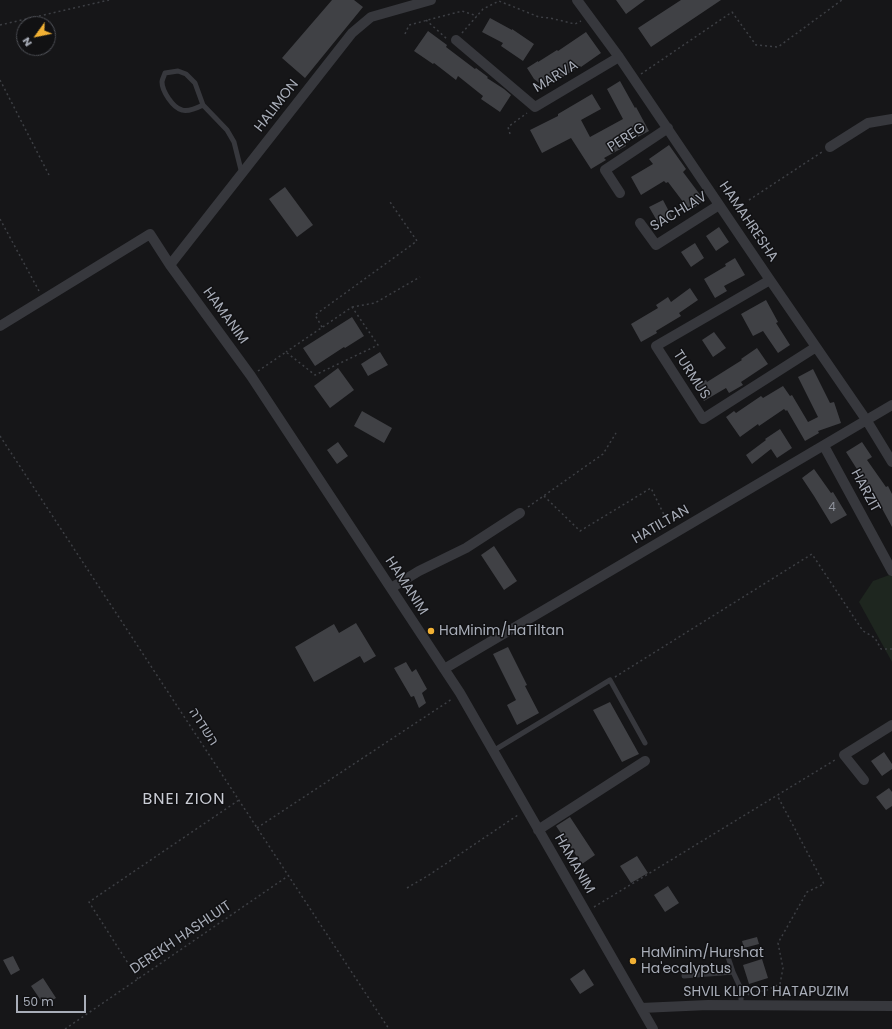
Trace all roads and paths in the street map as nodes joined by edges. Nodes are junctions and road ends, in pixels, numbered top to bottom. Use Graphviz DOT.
graph roads {
  1 [pos="109,0"];
  2 [pos="430,0"];
  3 [pos="577,0"];
  4 [pos="842,0"];
  5 [pos="477,16"];
  6 [pos="590,17"];
  7 [pos="426,20"];
  8 [pos="0,25"];
  9 [pos="405,34"];
  10 [pos="456,40"];
  11 [pos="619,57"];
  12 [pos="634,79"];
  13 [pos="0,80"];
  14 [pos="203,105"];
  15 [pos="534,107"];
  16 [pos="892,119"];
  17 [pos="668,128"];
  18 [pos="510,134"];
  19 [pos="830,147"];
  20 [pos="242,174"];
  21 [pos="49,175"];
  22 [pos="620,193"];
  23 [pos="749,200"];
  24 [pos="390,202"];
  25 [pos="719,205"];
  26 [pos="0,219"];
  27 [pos="640,223"];
  28 [pos="170,265"];
  29 [pos="420,277"];
  30 [pos="770,280"];
  31 [pos="43,300"];
  32 [pos="352,307"];
  33 [pos="0,326"];
  34 [pos="322,327"];
  35 [pos="816,347"];
  36 [pos="286,352"];
  37 [pos="251,376"];
  38 [pos="892,405"];
  39 [pos="867,421"];
  40 [pos="616,433"];
  41 [pos="0,436"];
  42 [pos="824,446"];
  43 [pos="892,462"];
  44 [pos="544,496"];
  45 [pos="520,513"];
  46 [pos="674,534"];
  47 [pos="892,571"];
  48 [pos="391,588"];
  49 [pos="892,649"];
  50 [pos="444,669"];
  51 [pos="610,680"];
  52 [pos="460,693"];
  53 [pos="892,725"];
  54 [pos="645,743"];
  55 [pos="493,751"];
  56 [pos="844,755"];
  57 [pos="645,761"];
  58 [pos="864,780"];
  59 [pos="778,795"];
  60 [pos="239,800"];
  61 [pos="527,809"];
  62 [pos="257,828"];
  63 [pos="538,830"];
  64 [pos="288,876"];
  65 [pos="406,888"];
  66 [pos="586,913"];
  67 [pos="726,951"];
  68 [pos="733,972"];
  69 [pos="684,976"];
  70 [pos="138,979"];
  71 [pos="741,1006"];
  72 [pos="892,1006"];
  73 [pos="640,1008"];
  74 [pos="65,1029"];
  75 [pos="389,1029"];
  76 [pos="653,1029"];
  1 -- 8 [label="path"];
  2 -- 20 [label="street, HALIMON"];
  3 -- 6 [label="street, HAMAHRESHA"];
  4 -- 12 [label="path"];
  5 -- 6 [label="path"];
  5 -- 7 [label="path"];
  5 -- 10 [label="path"];
  6 -- 11 [label="street, HAMAHRESHA"];
  7 -- 9 [label="path"];
  7 -- 10 [label="path"];
  10 -- 15 [label="street, MARVA"];
  11 -- 12 [label="street, HAMAHRESHA"];
  11 -- 15 [label="street, MARVA"];
  12 -- 17 [label="street, HAMAHRESHA"];
  13 -- 21 [label="path"];
  14 -- 14 [label="lane"];
  14 -- 20 [label="lane"];
  15 -- 18 [label="path"];
  16 -- 19 [label="street"];
  17 -- 22 [label="street, PEREG"];
  17 -- 25 [label="street, HAMAHRESHA"];
  19 -- 23 [label="path"];
  20 -- 28 [label="street, HALIMON"];
  24 -- 34 [label="path"];
  25 -- 27 [label="street, SACHLAV"];
  25 -- 30 [label="street, HAMAHRESHA"];
  26 -- 31 [label="path"];
  28 -- 31 [label="street, HAMANIM"];
  28 -- 37 [label="street, HAMANIM"];
  29 -- 32 [label="path"];
  30 -- 35 [label="street, HAMAHRESHA"];
  30 -- 35 [label="street, TURMUS"];
  31 -- 33 [label="street"];
  32 -- 34 [label="path"];
  32 -- 36 [label="path"];
  34 -- 36 [label="path"];
  35 -- 39 [label="street, HAMAHRESHA"];
  36 -- 37 [label="path"];
  37 -- 48 [label="street, HAMANIM"];
  38 -- 39 [label="street, HATILTAN"];
  39 -- 42 [label="street, HATILTAN"];
  39 -- 43 [label="street, HAMAHRESHA"];
  40 -- 44 [label="path"];
  41 -- 60 [label="path, השדרה"];
  42 -- 46 [label="street, HATILTAN"];
  42 -- 47 [label="street, HARZIT"];
  44 -- 45 [label="path"];
  44 -- 46 [label="path"];
  45 -- 48 [label="street"];
  46 -- 50 [label="street, HATILTAN"];
  48 -- 50 [label="street, HAMANIM"];
  49 -- 51 [label="path"];
  50 -- 52 [label="street, HAMANIM"];
  51 -- 54 [label="lane"];
  51 -- 55 [label="lane"];
  52 -- 55 [label="street, HAMANIM"];
  52 -- 62 [label="path"];
  53 -- 56 [label="street"];
  55 -- 61 [label="street, HAMANIM"];
  56 -- 58 [label="street"];
  56 -- 59 [label="path"];
  57 -- 63 [label="street"];
  59 -- 66 [label="path"];
  59 -- 71 [label="path"];
  60 -- 62 [label="path, השדרה"];
  60 -- 70 [label="path"];
  61 -- 63 [label="street, HAMANIM"];
  61 -- 65 [label="path"];
  62 -- 64 [label="path, השדרה"];
  63 -- 66 [label="street, HAMANIM"];
  64 -- 70 [label="path, DEREKH HASHLUIT"];
  64 -- 75 [label="path, השדרה"];
  66 -- 73 [label="street, HAMANIM"];
  67 -- 68 [label="lane"];
  68 -- 69 [label="lane"];
  68 -- 71 [label="lane"];
  70 -- 74 [label="path, DEREKH HASHLUIT"];
  71 -- 72 [label="street, SHVIL KLIPOT HATAPUZIM"];
  71 -- 73 [label="street, SHVIL KLIPOT HATAPUZIM"];
  73 -- 76 [label="street, HAMANIM"];
}
